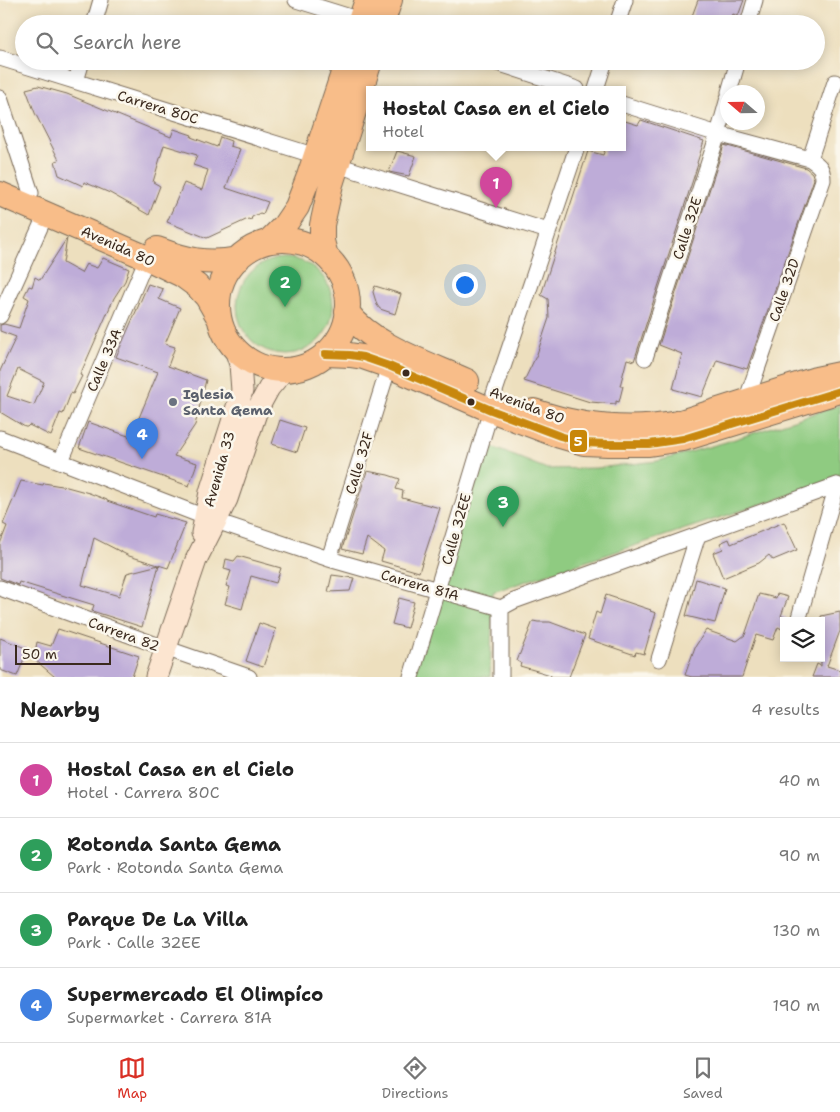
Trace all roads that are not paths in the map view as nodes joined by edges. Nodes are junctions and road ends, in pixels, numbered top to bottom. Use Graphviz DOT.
graph roads {
  1 [pos="101,0"];
  2 [pos="296,0"];
  3 [pos="390,0"];
  4 [pos="625,0"];
  5 [pos="755,0"];
  6 [pos="97,15"];
  7 [pos="359,15"];
  8 [pos="370,15"];
  9 [pos="621,15"];
  10 [pos="751,15"];
  11 [pos="0,58"];
  12 [pos="15,63"];
  13 [pos="40,70"];
  14 [pos="79,70"];
  15 [pos="345,70"];
  16 [pos="366,70"];
  17 [pos="519,70"];
  18 [pos="602,70"];
  19 [pos="735,70"];
  20 [pos="76,81"];
  21 [pos="835,82"];
  22 [pos="731,85"];
  23 [pos="568,86"];
  24 [pos="597,86"];
  25 [pos="0,98"];
  26 [pos="626,105"];
  27 [pos="720,127"];
  28 [pos="718,134"];
  29 [pos="576,151"];
  30 [pos="810,159"];
  31 [pos="327,160"];
  32 [pos="0,180"];
  33 [pos="31,193"];
  34 [pos="0,194"];
  35 [pos="46,214"];
  36 [pos="548,231"];
  37 [pos="269,241"];
  38 [pos="326,256"];
  39 [pos="147,258"];
  40 [pos="238,259"];
  41 [pos="347,312"];
  42 [pos="0,316"];
  43 [pos="219,318"];
  44 [pos="235,349"];
  45 [pos="325,354"];
  46 [pos="645,358"];
  47 [pos="390,366"];
  48 [pos="284,370"];
  49 [pos="840,374"];
  50 [pos="840,391"];
  51 [pos="746,401"];
  52 [pos="493,402"];
  53 [pos="0,438"];
  54 [pos="61,461"];
  55 [pos="838,485"];
  56 [pos="210,519"];
  57 [pos="698,535"];
  58 [pos="329,559"];
  59 [pos="0,588"];
  60 [pos="438,590"];
  61 [pos="500,608"];
  62 [pos="799,617"];
  63 [pos="165,648"];
  64 [pos="659,659"];
  65 [pos="156,677"];
  66 [pos="249,677"];
  67 [pos="411,677"];
  68 [pos="501,677"];
  1 -- 6 [label="street"];
  2 -- 7 [label="street"];
  3 -- 8 [label="main road"];
  4 -- 9 [label="street"];
  5 -- 10 [label="street"];
  11 -- 12 [label="street, Carrera 80C"];
  13 -- 20 [label="street, Carrera 80C"];
  14 -- 20 [label="street"];
  15 -- 31 [label="main road"];
  16 -- 31 [label="main road"];
  17 -- 23 [label="street"];
  18 -- 24 [label="street"];
  19 -- 22 [label="street"];
  20 -- 31 [label="street, Carrera 80C"];
  21 -- 30 [label="street"];
  25 -- 33 [label="street"];
  26 -- 28 [label="street"];
  27 -- 28 [label="street, Calle 32E"];
  28 -- 30 [label="street"];
  28 -- 46 [label="street, Calle 32E"];
  29 -- 36 [label="street, Calle 32EE"];
  30 -- 51 [label="street, Calle 32D"];
  31 -- 36 [label="street, Carrera 80C"];
  31 -- 37 [label="main road"];
  31 -- 38 [label="main road"];
  32 -- 33 [label="main road, Avenida 80"];
  33 -- 40 [label="main road, Avenida 80"];
  34 -- 35 [label="main road, Avenida 80"];
  35 -- 39 [label="main road, Avenida 80"];
  35 -- 42 [label="street"];
  36 -- 52 [label="street, Calle 32EE"];
  37 -- 38 [label="main road"];
  37 -- 40 [label="main road"];
  38 -- 41 [label="main road"];
  39 -- 43 [label="main road, Avenida 80"];
  39 -- 54 [label="street, Calle 33A"];
  40 -- 43 [label="main road"];
  41 -- 45 [label="main road"];
  41 -- 52 [label="main road, Avenida 80"];
  43 -- 44 [label="main road"];
  44 -- 48 [label="main road"];
  44 -- 56 [label="street, Avenida 33"];
  45 -- 47 [label="main road, Avenida 80"];
  45 -- 48 [label="main road"];
  47 -- 52 [label="main road, Avenida 80"];
  47 -- 58 [label="street, Calle 32F"];
  48 -- 56 [label="street, Avenida 33"];
  49 -- 51 [label="main road, Avenida 80"];
  50 -- 52 [label="main road, Avenida 80"];
  51 -- 52 [label="main road, Avenida 80"];
  52 -- 60 [label="street, Calle 32EE"];
  53 -- 54 [label="street, Carrera 81A"];
  54 -- 56 [label="street, Carrera 81A"];
  55 -- 57 [label="street"];
  55 -- 62 [label="street"];
  56 -- 58 [label="street, Carrera 81A"];
  56 -- 63 [label="street, Avenida 33"];
  57 -- 61 [label="street"];
  57 -- 64 [label="street"];
  58 -- 60 [label="street, Carrera 81A"];
  59 -- 63 [label="street, Carrera 82"];
  60 -- 61 [label="street, Carrera 81A"];
  60 -- 67 [label="street, Calle 32EE"];
  61 -- 68 [label="street"];
  63 -- 65 [label="street, Avenida 33"];
  63 -- 66 [label="street, Carrera 82"];
}
